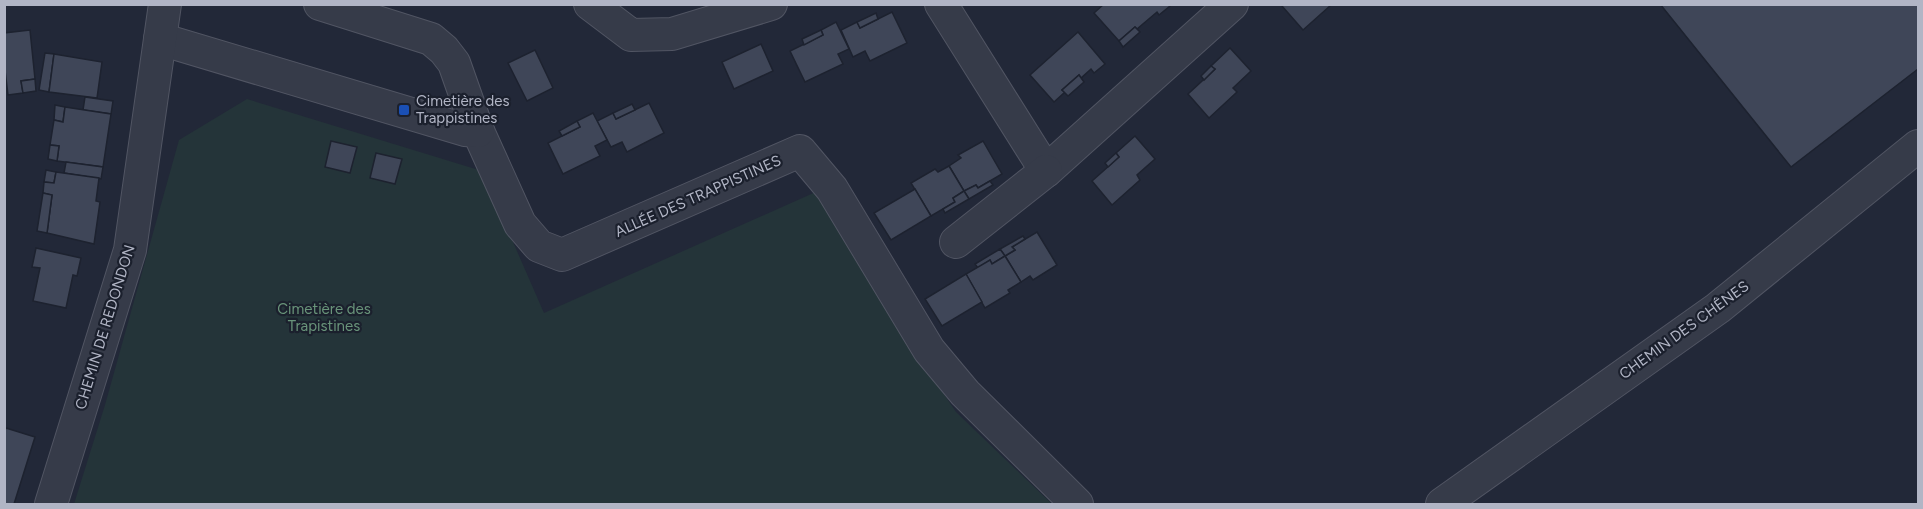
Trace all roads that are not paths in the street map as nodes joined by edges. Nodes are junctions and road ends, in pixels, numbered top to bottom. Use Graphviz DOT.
graph roads {
  1 [pos="165,4"];
  2 [pos="320,4"];
  3 [pos="771,4"];
  4 [pos="941,4"];
  5 [pos="1232,4"];
  6 [pos="597,7"];
  7 [pos="160,39"];
  8 [pos="478,131"];
  9 [pos="1918,146"];
  10 [pos="1046,171"];
  11 [pos="956,242"];
  12 [pos="51,504"];
  13 [pos="1077,504"];
  14 [pos="1442,504"];
  1 -- 7 [label="street, CHEMIN DE REDONDON"];
  2 -- 8 [label="street, ALLÉE DES TRAPPISTINES"];
  3 -- 6 [label="street"];
  4 -- 10 [label="street"];
  5 -- 10 [label="street"];
  7 -- 8 [label="street"];
  7 -- 12 [label="street, CHEMIN DE REDONDON"];
  8 -- 13 [label="street, ALLÉE DES TRAPPISTINES"];
  9 -- 14 [label="street, CHEMIN DES CHÊNES"];
  10 -- 11 [label="street"];
}
